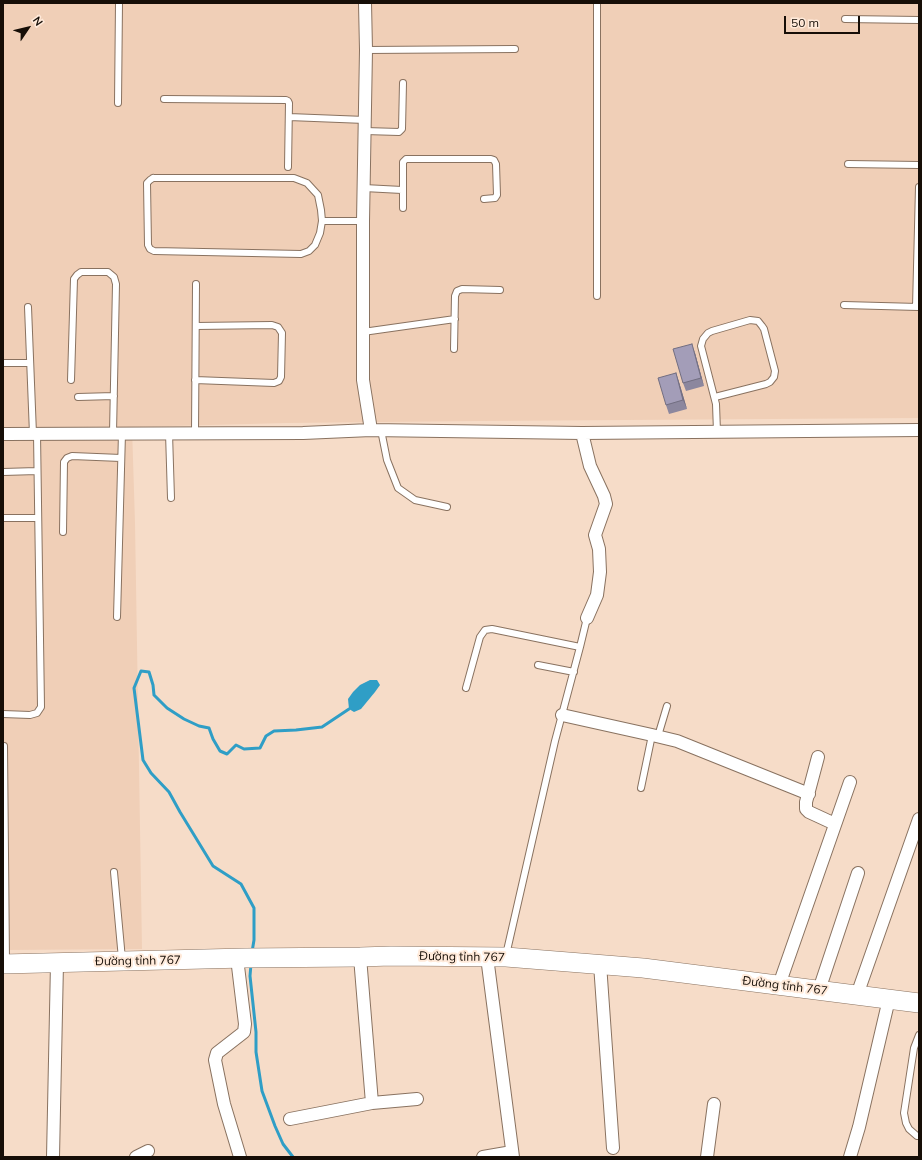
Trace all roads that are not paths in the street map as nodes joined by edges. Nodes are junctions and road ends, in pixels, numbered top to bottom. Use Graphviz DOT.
graph roads {
  1 [pos="119,3"];
  2 [pos="365,3"];
  3 [pos="597,3"];
  4 [pos="845,19"];
  5 [pos="919,20"];
  6 [pos="515,49"];
  7 [pos="366,50"];
  8 [pos="403,83"];
  9 [pos="164,99"];
  10 [pos="118,103"];
  11 [pos="289,117"];
  12 [pos="365,126"];
  13 [pos="848,164"];
  14 [pos="919,165"];
  15 [pos="288,167"];
  16 [pos="919,187"];
  17 [pos="364,188"];
  18 [pos="402,190"];
  19 [pos="484,199"];
  20 [pos="403,208"];
  21 [pos="322,221"];
  22 [pos="363,221"];
  23 [pos="196,284"];
  24 [pos="500,290"];
  25 [pos="597,296"];
  26 [pos="844,305"];
  27 [pos="28,307"];
  28 [pos="917,307"];
  29 [pos="455,319"];
  30 [pos="196,326"];
  31 [pos="363,332"];
  32 [pos="454,349"];
  33 [pos="3,363"];
  34 [pos="30,363"];
  35 [pos="71,380"];
  36 [pos="195,380"];
  37 [pos="78,396"];
  38 [pos="114,396"];
  39 [pos="715,397"];
  40 [pos="376,430"];
  41 [pos="919,430"];
  42 [pos="717,432"];
  43 [pos="117,433"];
  44 [pos="169,433"];
  45 [pos="195,433"];
  46 [pos="582,433"];
  47 [pos="3,434"];
  48 [pos="35,434"];
  49 [pos="121,458"];
  50 [pos="37,471"];
  51 [pos="3,472"];
  52 [pos="171,498"];
  53 [pos="447,507"];
  54 [pos="3,518"];
  55 [pos="38,518"];
  56 [pos="63,532"];
  57 [pos="117,617"];
  58 [pos="587,618"];
  59 [pos="580,647"];
  60 [pos="538,665"];
  61 [pos="574,672"];
  62 [pos="466,688"];
  63 [pos="667,706"];
  64 [pos="3,714"];
  65 [pos="562,715"];
  66 [pos="655,735"];
  67 [pos="4,746"];
  68 [pos="818,757"];
  69 [pos="850,782"];
  70 [pos="641,788"];
  71 [pos="809,794"];
  72 [pos="919,819"];
  73 [pos="835,824"];
  74 [pos="114,872"];
  75 [pos="858,873"];
  76 [pos="360,957"];
  77 [pos="487,957"];
  78 [pos="506,957"];
  79 [pos="247,958"];
  80 [pos="122,961"];
  81 [pos="57,963"];
  82 [pos="4,964"];
  83 [pos="600,964"];
  84 [pos="779,985"];
  85 [pos="819,990"];
  86 [pos="857,995"];
  87 [pos="889,999"];
  88 [pos="919,1003"];
  89 [pos="919,1035"];
  90 [pos="417,1100"];
  91 [pos="372,1103"];
  92 [pos="714,1104"];
  93 [pos="290,1119"];
  94 [pos="919,1136"];
  95 [pos="613,1148"];
  96 [pos="148,1152"];
  97 [pos="513,1154"];
  98 [pos="53,1157"];
  99 [pos="136,1157"];
  100 [pos="240,1157"];
  101 [pos="483,1157"];
  102 [pos="707,1157"];
  103 [pos="850,1157"];
  1 -- 10 [label="lane"];
  2 -- 7 [label="street"];
  3 -- 25 [label="lane"];
  4 -- 5 [label="lane"];
  6 -- 7 [label="lane"];
  7 -- 12 [label="street"];
  8 -- 12 [label="lane"];
  9 -- 11 [label="lane"];
  11 -- 12 [label="lane"];
  11 -- 15 [label="lane"];
  12 -- 17 [label="street"];
  13 -- 14 [label="lane"];
  16 -- 28 [label="lane"];
  17 -- 18 [label="lane"];
  17 -- 22 [label="street"];
  18 -- 19 [label="lane"];
  18 -- 20 [label="lane"];
  21 -- 21 [label="lane"];
  21 -- 22 [label="lane"];
  22 -- 31 [label="street"];
  23 -- 30 [label="lane"];
  24 -- 29 [label="lane"];
  26 -- 28 [label="lane"];
  27 -- 34 [label="lane"];
  29 -- 31 [label="lane"];
  29 -- 32 [label="lane"];
  30 -- 36 [label="lane"];
  30 -- 36 [label="lane"];
  31 -- 40 [label="street"];
  33 -- 34 [label="lane"];
  34 -- 48 [label="lane"];
  35 -- 38 [label="lane"];
  36 -- 45 [label="lane"];
  37 -- 38 [label="lane"];
  38 -- 43 [label="lane"];
  39 -- 39 [label="lane"];
  39 -- 42 [label="lane"];
  40 -- 45 [label="street"];
  40 -- 46 [label="street"];
  40 -- 53 [label="lane"];
  41 -- 42 [label="street"];
  42 -- 46 [label="street"];
  43 -- 44 [label="street"];
  43 -- 48 [label="street"];
  43 -- 49 [label="lane"];
  44 -- 45 [label="street"];
  44 -- 52 [label="lane"];
  46 -- 58 [label="street"];
  47 -- 48 [label="street"];
  48 -- 50 [label="lane"];
  49 -- 56 [label="lane"];
  49 -- 57 [label="lane"];
  50 -- 51 [label="lane"];
  50 -- 55 [label="lane"];
  54 -- 55 [label="lane"];
  55 -- 64 [label="lane"];
  58 -- 59 [label="lane"];
  59 -- 61 [label="lane"];
  59 -- 62 [label="lane"];
  60 -- 61 [label="lane"];
  61 -- 65 [label="lane"];
  63 -- 66 [label="lane"];
  65 -- 66 [label="street"];
  65 -- 78 [label="lane"];
  66 -- 70 [label="lane"];
  66 -- 71 [label="street"];
  67 -- 82 [label="lane"];
  68 -- 71 [label="street"];
  69 -- 73 [label="street"];
  71 -- 73 [label="street"];
  72 -- 86 [label="street"];
  73 -- 84 [label="street"];
  74 -- 80 [label="lane"];
  75 -- 85 [label="street"];
  76 -- 77 [label="main road, Đường tỉnh 767"];
  76 -- 79 [label="main road, Đường tỉnh 767"];
  76 -- 91 [label="street"];
  77 -- 78 [label="main road, Đường tỉnh 767"];
  77 -- 97 [label="street"];
  78 -- 83 [label="main road, Đường tỉnh 767"];
  79 -- 80 [label="main road, Đường tỉnh 767"];
  79 -- 100 [label="street"];
  80 -- 81 [label="main road, Đường tỉnh 767"];
  81 -- 82 [label="main road, Đường tỉnh 767"];
  81 -- 98 [label="street"];
  83 -- 84 [label="main road, Đường tỉnh 767"];
  83 -- 95 [label="street"];
  84 -- 85 [label="main road, Đường tỉnh 767"];
  85 -- 86 [label="main road, Đường tỉnh 767"];
  86 -- 87 [label="main road, Đường tỉnh 767"];
  87 -- 88 [label="main road, Đường tỉnh 767"];
  87 -- 103 [label="street"];
  89 -- 94 [label="lane"];
  90 -- 91 [label="street"];
  91 -- 93 [label="street"];
  92 -- 102 [label="street"];
  96 -- 99 [label="street"];
  97 -- 101 [label="street"];
}
